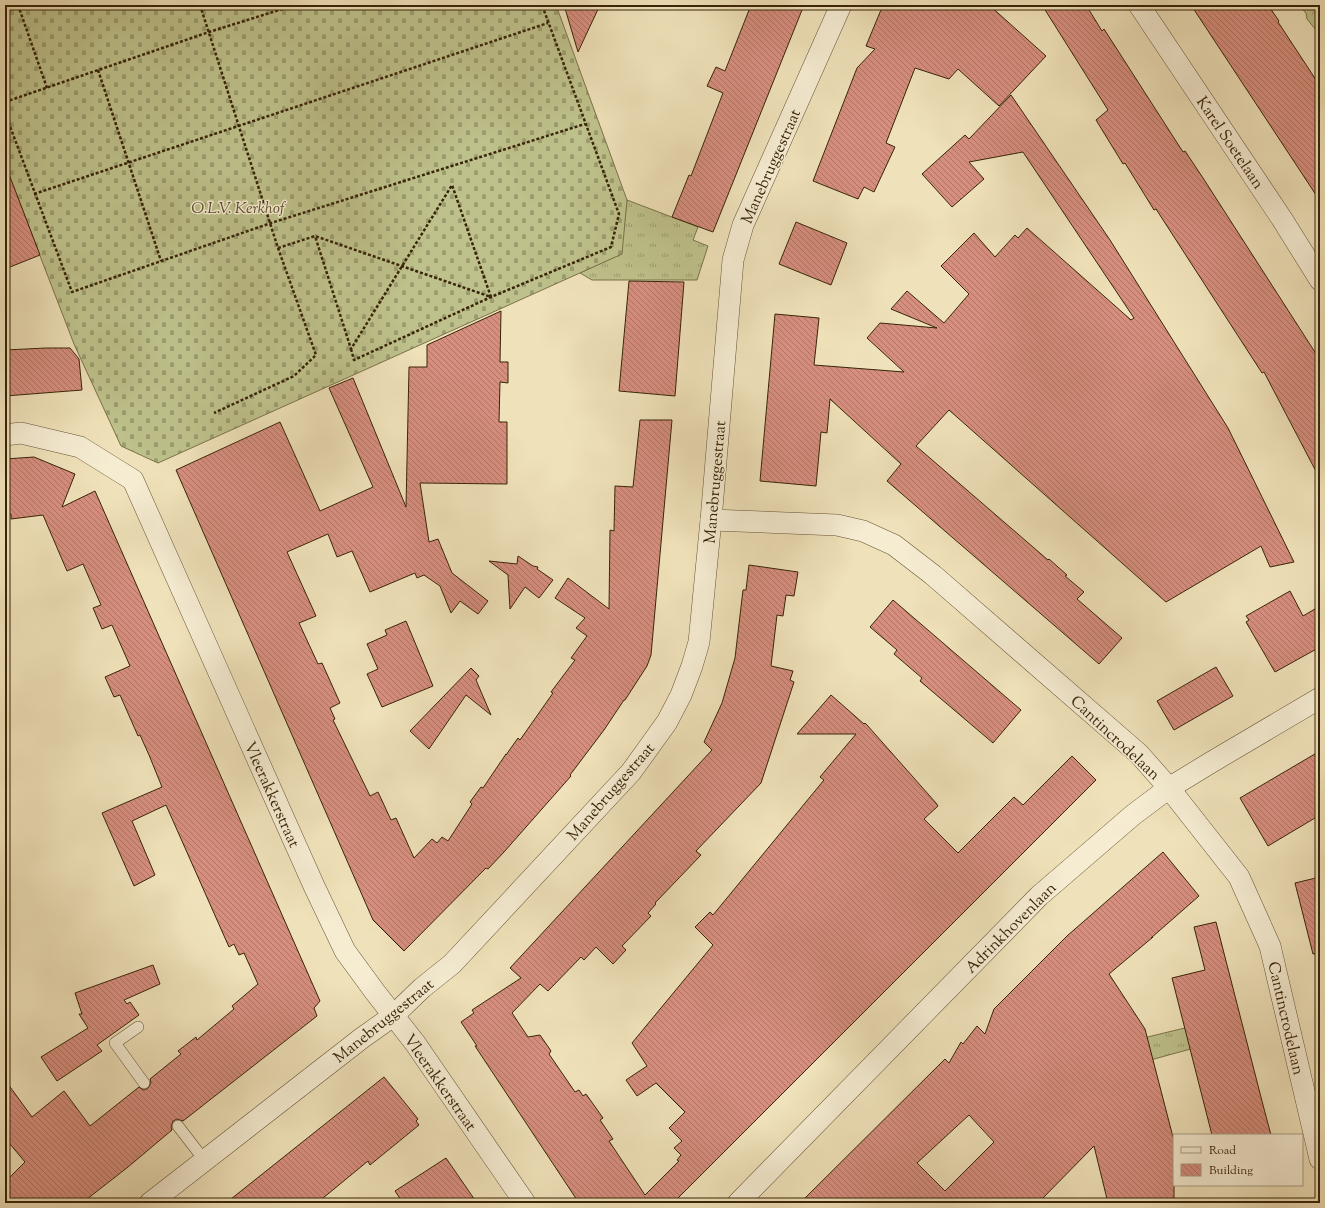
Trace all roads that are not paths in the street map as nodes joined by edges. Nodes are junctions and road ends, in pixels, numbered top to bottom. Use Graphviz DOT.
graph roads {
  1 [pos="840,5"];
  2 [pos="1139,5"];
  3 [pos="1320,280"];
  4 [pos="5,435"];
  5 [pos="711,520"];
  6 [pos="1320,698"];
  7 [pos="1169,788"];
  8 [pos="393,1016"];
  9 [pos="138,1027"];
  10 [pos="144,1083"];
  11 [pos="178,1126"];
  12 [pos="1320,1158"];
  13 [pos="205,1160"];
  14 [pos="150,1203"];
  15 [pos="525,1203"];
  16 [pos="738,1203"];
  1 -- 5 [label="street, Manebruggestraat"];
  2 -- 3 [label="street, Karel Soetelaan"];
  4 -- 8 [label="street, Vleerakkerstraat"];
  5 -- 7 [label="street, Cantincrodelaan"];
  5 -- 8 [label="street, Manebruggestraat"];
  6 -- 7 [label="street, Adrinkhovenlaan"];
  7 -- 12 [label="street, Cantincrodelaan"];
  7 -- 16 [label="street, Adrinkhovenlaan"];
  8 -- 13 [label="street, Manebruggestraat"];
  8 -- 15 [label="street, Vleerakkerstraat"];
  9 -- 10 [label="lane"];
  11 -- 13 [label="lane"];
  13 -- 14 [label="street, Manebruggestraat"];
}
